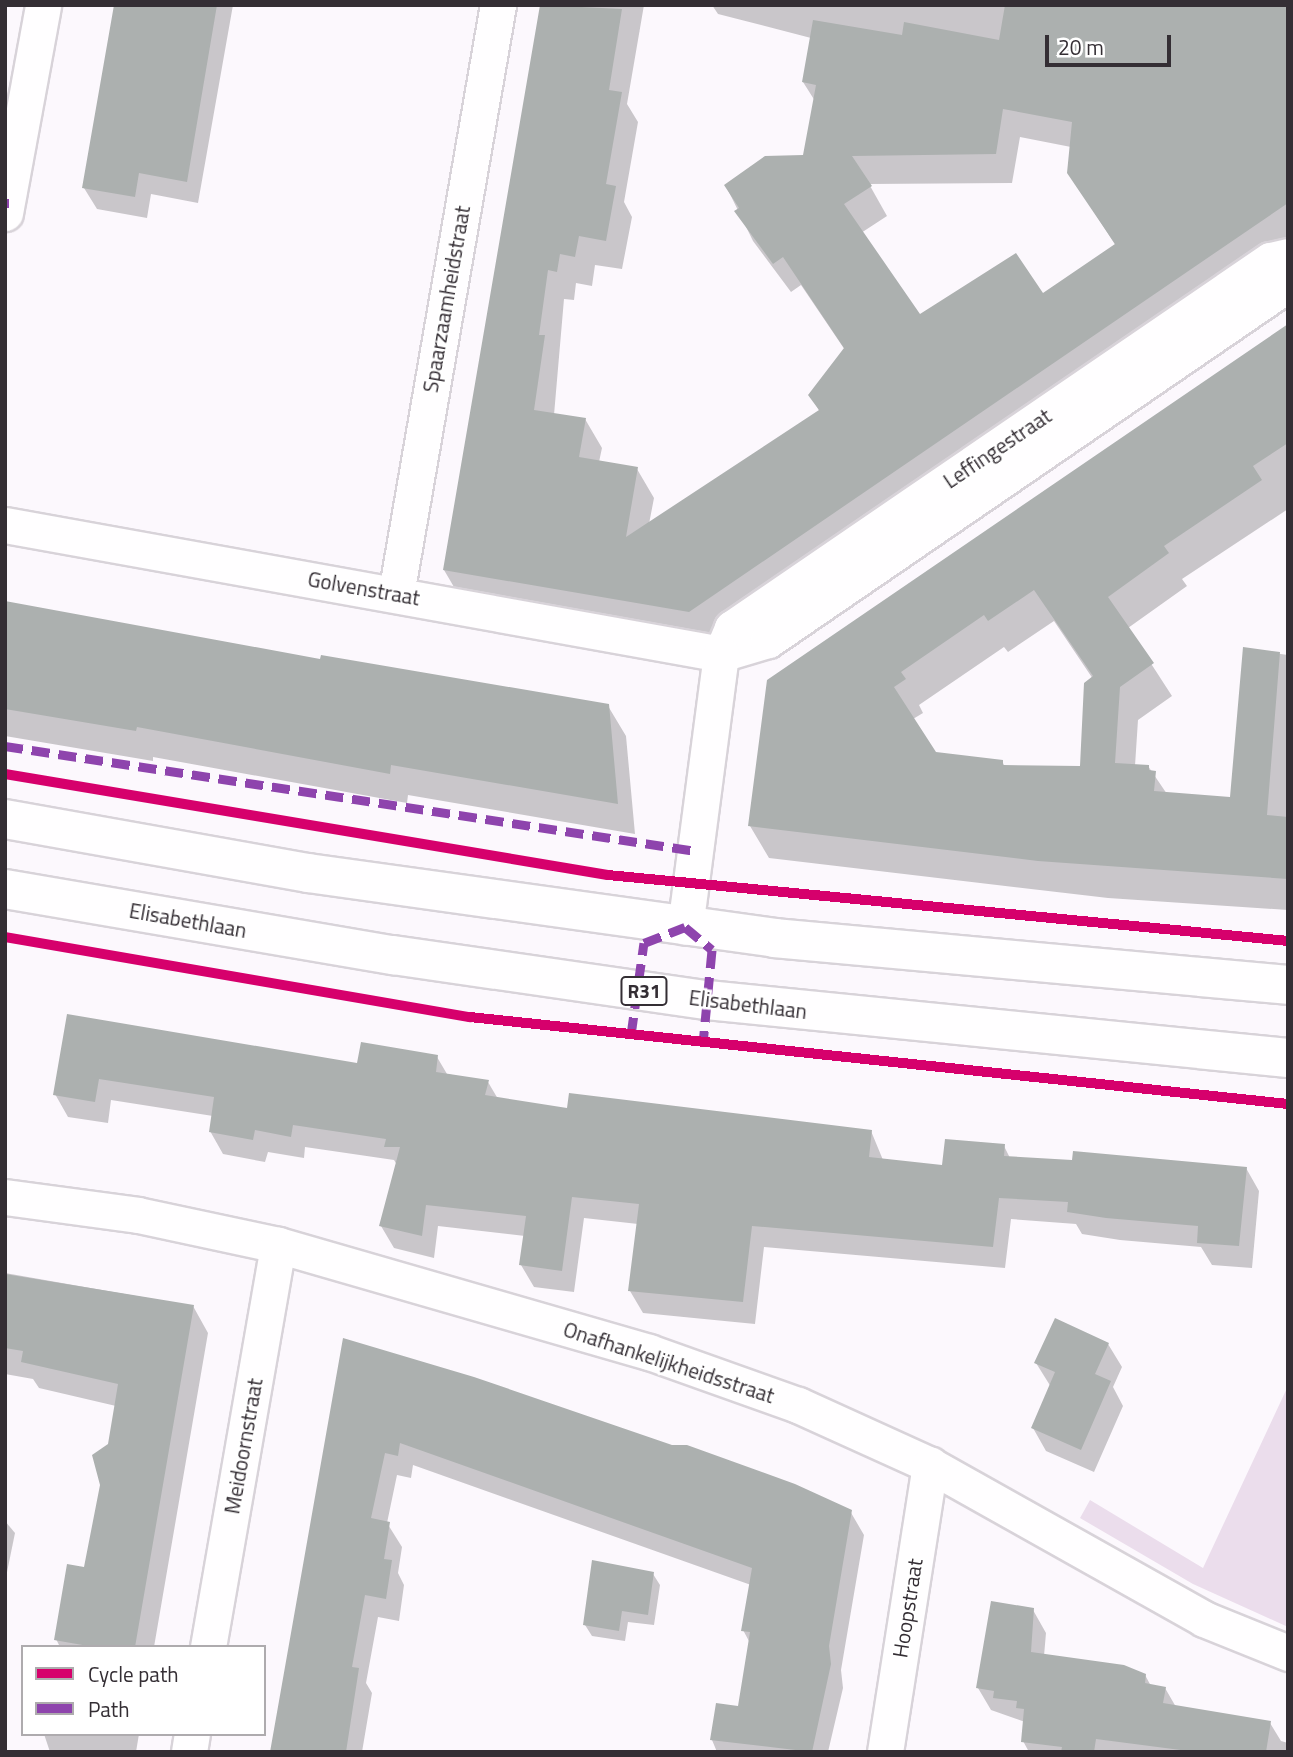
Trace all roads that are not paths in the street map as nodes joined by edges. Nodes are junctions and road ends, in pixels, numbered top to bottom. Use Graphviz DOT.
graph roads {
  1 [pos="43,5"];
  2 [pos="499,5"];
  3 [pos="6,206"];
  4 [pos="1288,256"];
  5 [pos="1288,284"];
  6 [pos="5,525"];
  7 [pos="396,594"];
  8 [pos="721,654"];
  9 [pos="5,819"];
  10 [pos="5,889"];
  11 [pos="685,927"];
  12 [pos="1288,985"];
  13 [pos="1288,1058"];
  14 [pos="5,1197"];
  15 [pos="278,1245"];
  16 [pos="930,1465"];
  17 [pos="208,1645"];
  18 [pos="1288,1653"];
  19 [pos="885,1752"];
  1 -- 3 [label="street"];
  2 -- 7 [label="street, Spaarzaamheidstraat"];
  4 -- 8 [label="street, Leffingestraat"];
  5 -- 8 [label="street, Leffingestraat"];
  6 -- 7 [label="street, Golvenstraat"];
  7 -- 8 [label="street, Golvenstraat"];
  8 -- 11 [label="street, Leffingestraat"];
  9 -- 11 [label="main road"];
  10 -- 13 [label="main road, Elisabethlaan / R31"];
  11 -- 12 [label="main road"];
  14 -- 15 [label="street, Onafhankelijkheidsstraat"];
  15 -- 16 [label="street, Onafhankelijkheidsstraat"];
  15 -- 17 [label="street, Meidoornstraat"];
  16 -- 18 [label="street, Onafhankelijkheidsstraat"];
  16 -- 19 [label="street, Hoopstraat"];
}
